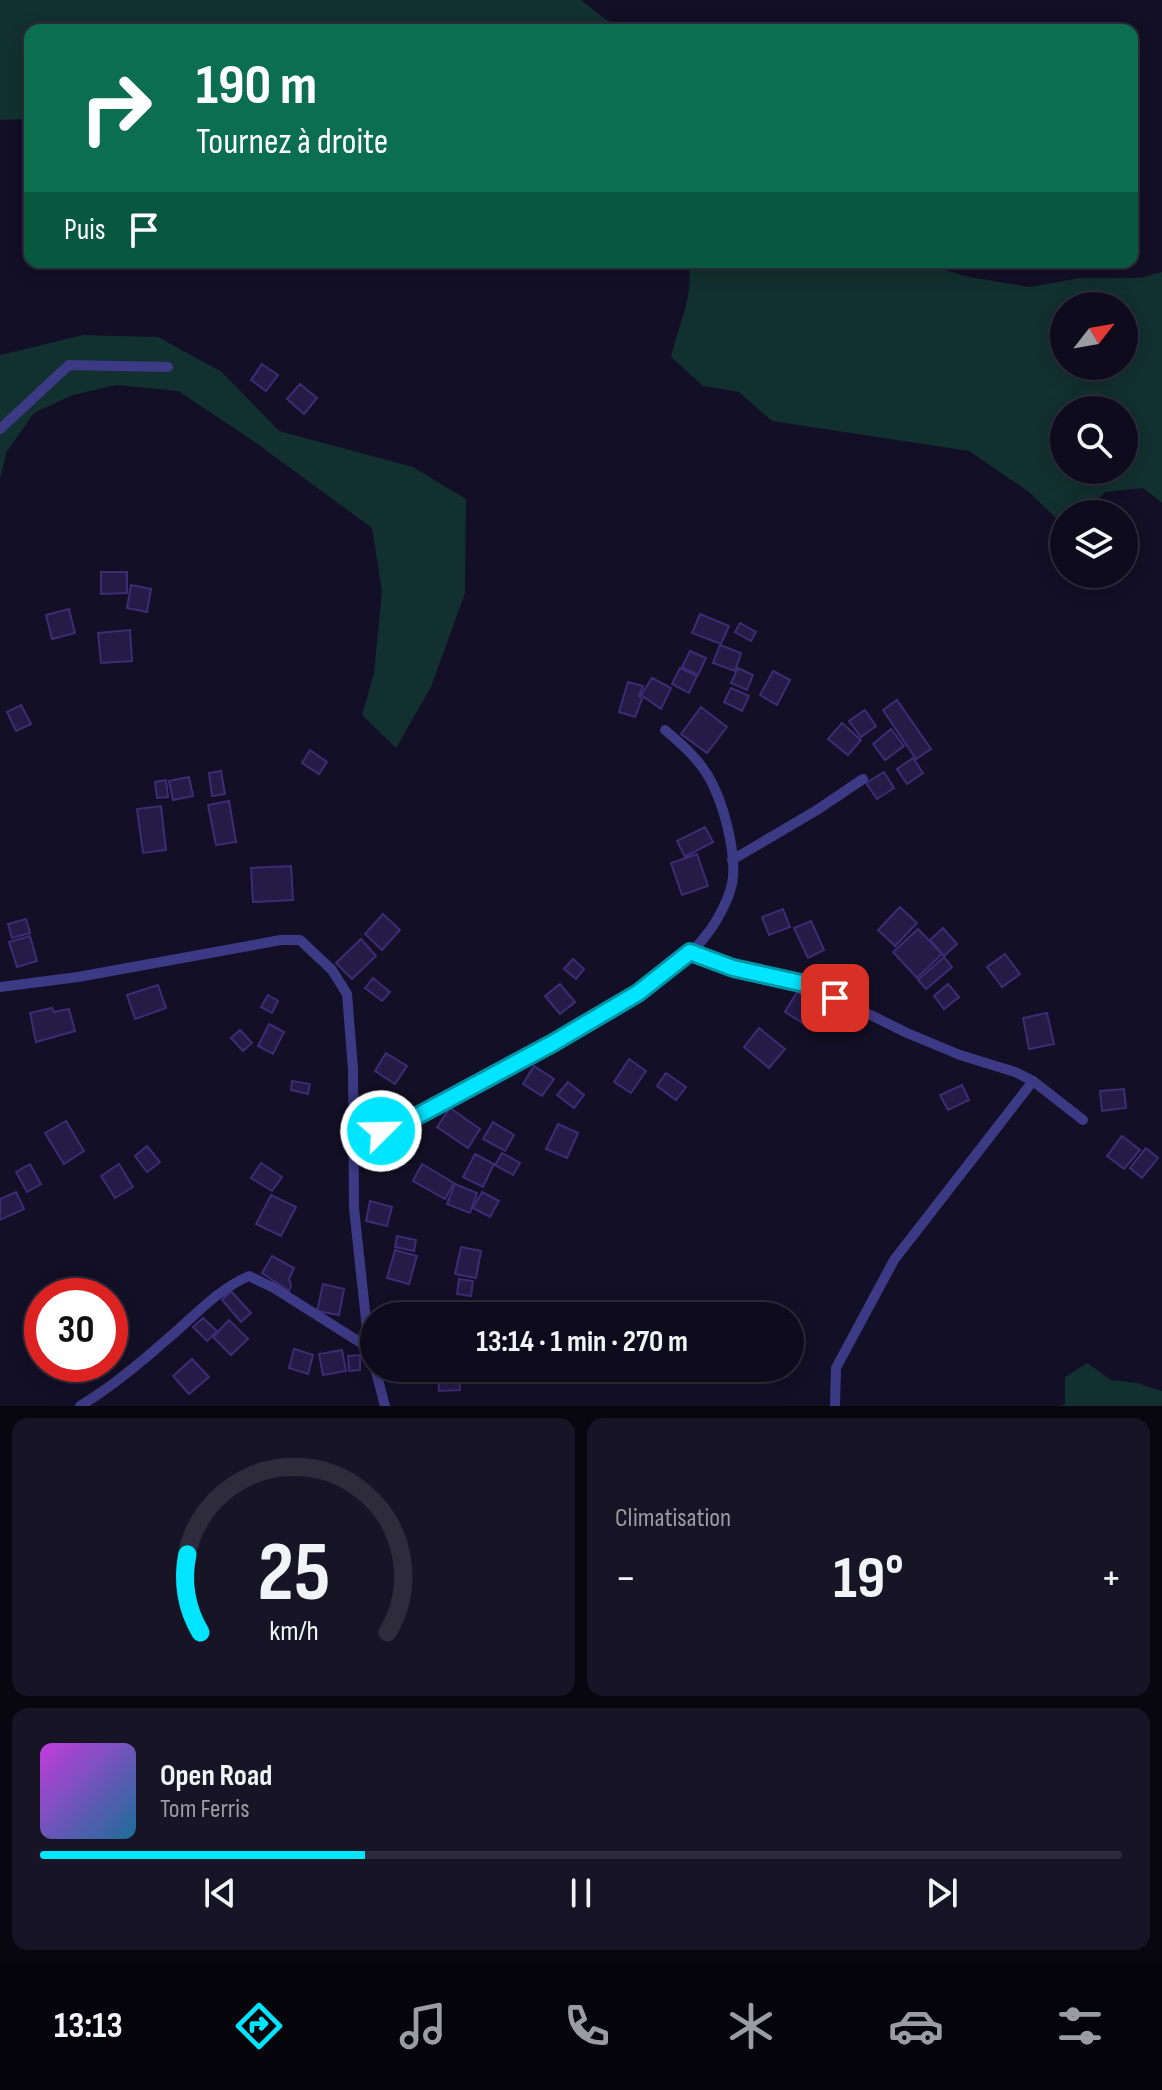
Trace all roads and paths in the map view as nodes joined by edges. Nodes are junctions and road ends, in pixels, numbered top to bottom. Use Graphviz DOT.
graph roads {
  1 [pos="168,367"];
  2 [pos="0,429"];
  3 [pos="665,730"];
  4 [pos="863,779"];
  5 [pos="732,860"];
  6 [pos="690,952"];
  7 [pos="0,987"];
  8 [pos="1033,1081"];
  9 [pos="1083,1120"];
  10 [pos="353,1142"];
  11 [pos="364,1302"];
  12 [pos="360,1342"];
  13 [pos="378,1382"];
  14 [pos="80,1406"];
  15 [pos="385,1406"];
  16 [pos="835,1406"];
  1 -- 2 [label="street"];
  3 -- 5 [label="street"];
  4 -- 5 [label="street"];
  5 -- 6 [label="street"];
  6 -- 8 [label="street"];
  6 -- 10 [label="street"];
  7 -- 10 [label="street"];
  8 -- 9 [label="street"];
  8 -- 16 [label="street"];
  10 -- 11 [label="street"];
  12 -- 14 [label="street"];
  13 -- 15 [label="street"];
}
